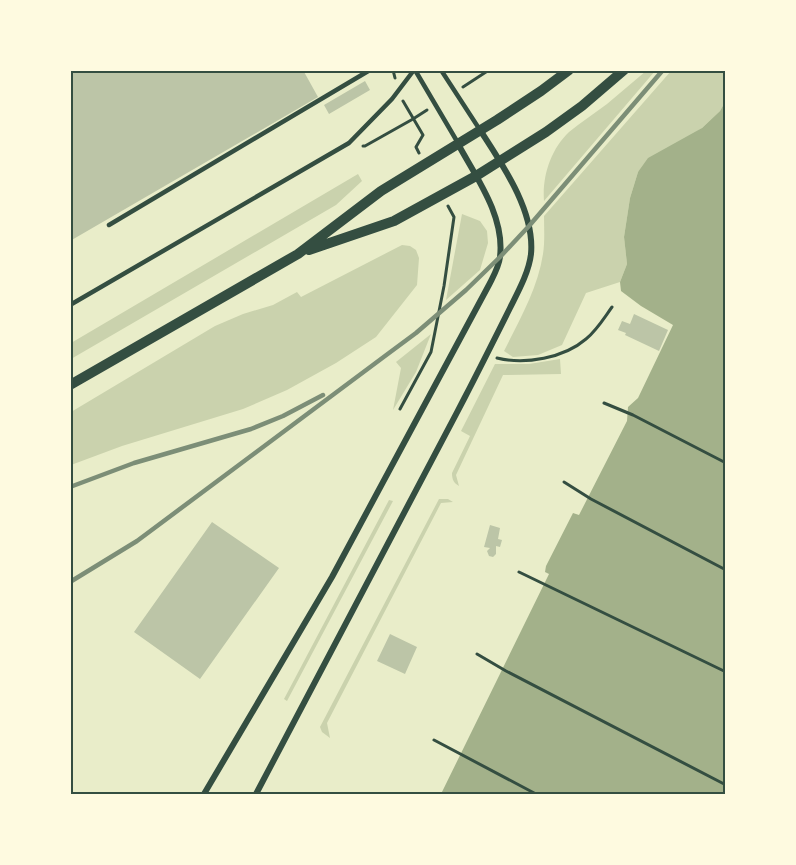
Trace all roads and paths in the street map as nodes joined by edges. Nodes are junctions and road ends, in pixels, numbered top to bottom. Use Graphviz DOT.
graph roads {
  1 [pos="370,70"];
  2 [pos="415,70"];
  3 [pos="441,70"];
  4 [pos="489,70"];
  5 [pos="569,70"];
  6 [pos="624,70"];
  7 [pos="455,93"];
  8 [pos="435,105"];
  9 [pos="413,120"];
  10 [pos="480,130"];
  11 [pos="349,143"];
  12 [pos="458,144"];
  13 [pos="416,147"];
  14 [pos="500,161"];
  15 [pos="476,176"];
  16 [pos="454,217"];
  17 [pos="109,225"];
  18 [pos="298,254"];
  19 [pos="70,305"];
  20 [pos="612,307"];
  21 [pos="487,353"];
  22 [pos="70,385"];
  23 [pos="604,403"];
  24 [pos="400,409"];
  25 [pos="726,463"];
  26 [pos="564,482"];
  27 [pos="726,570"];
  28 [pos="519,572"];
  29 [pos="477,654"];
  30 [pos="726,672"];
  31 [pos="434,740"];
  32 [pos="726,785"];
  33 [pos="204,795"];
  34 [pos="256,795"];
  35 [pos="536,795"];
  1 -- 17 [label="lane"];
  2 -- 8 [label="lane"];
  2 -- 11 [label="lane"];
  3 -- 7 [label="lane"];
  4 -- 7 [label="path"];
  5 -- 10 [label="street"];
  6 -- 14 [label="street"];
  7 -- 10 [label="lane"];
  8 -- 9 [label="path"];
  8 -- 12 [label="lane"];
  9 -- 11 [label="path"];
  9 -- 13 [label="path"];
  10 -- 12 [label="street"];
  10 -- 14 [label="street"];
  11 -- 19 [label="lane"];
  12 -- 15 [label="street"];
  12 -- 18 [label="street"];
  14 -- 15 [label="street"];
  14 -- 21 [label="street"];
  15 -- 18 [label="street"];
  15 -- 33 [label="street"];
  16 -- 24 [label="path"];
  18 -- 22 [label="street"];
  20 -- 21 [label="path"];
  21 -- 34 [label="street"];
  23 -- 25 [label="path"];
  26 -- 27 [label="path"];
  28 -- 30 [label="path"];
  29 -- 32 [label="path"];
  31 -- 35 [label="path"];
}
